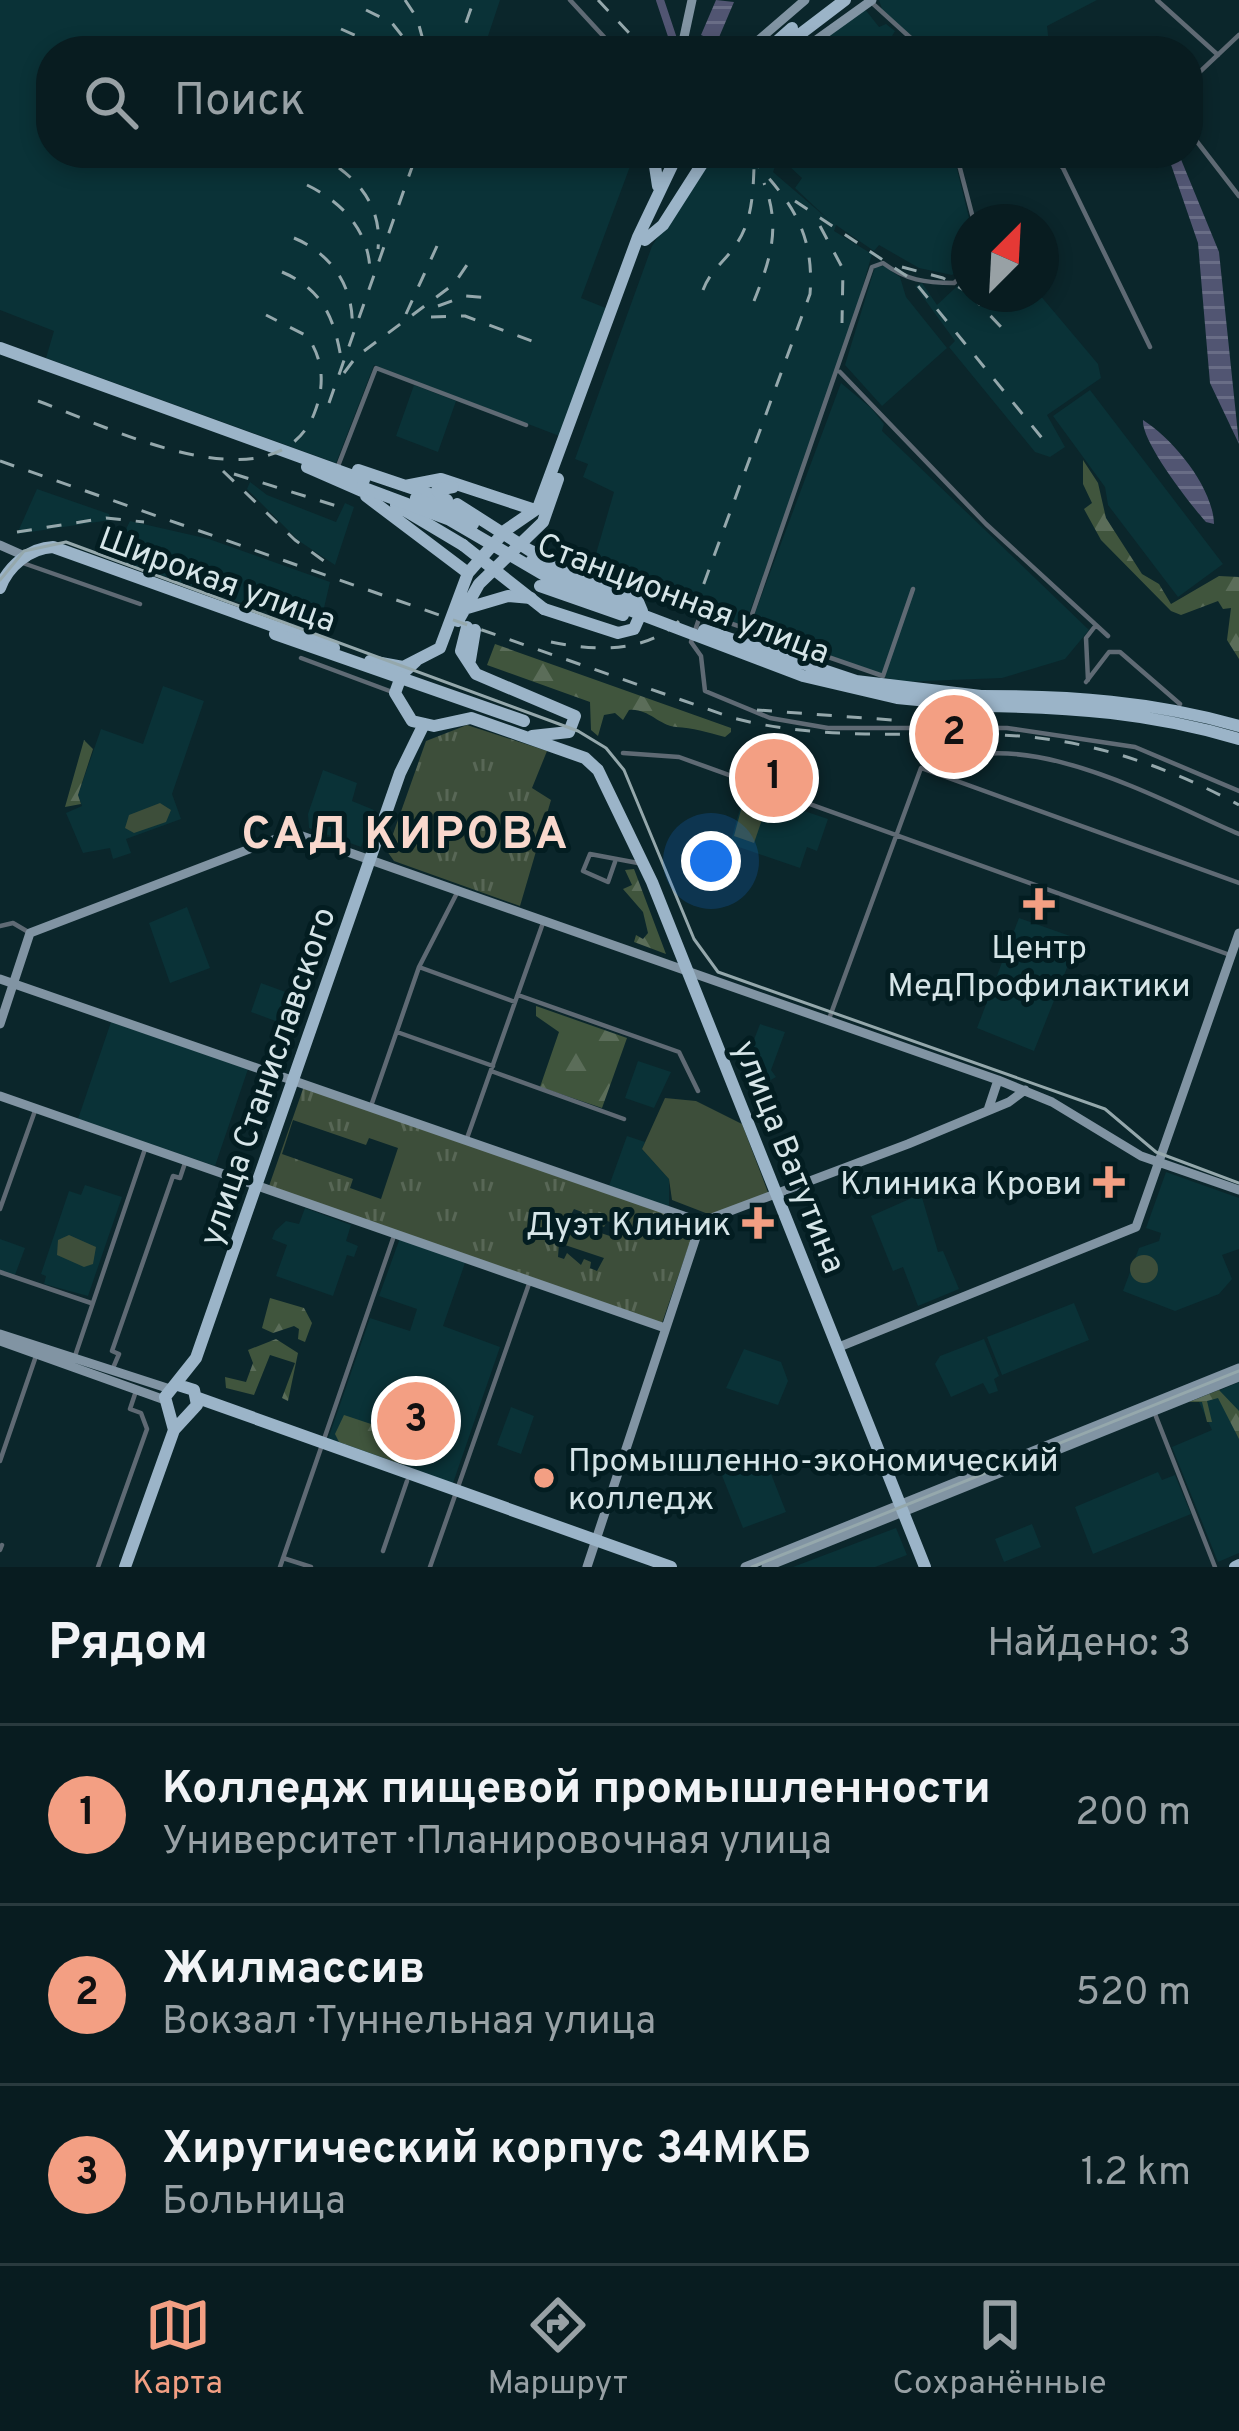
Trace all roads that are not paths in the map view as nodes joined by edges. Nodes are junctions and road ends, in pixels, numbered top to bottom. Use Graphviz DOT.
graph roads {
  1 [pos="570,0"];
  2 [pos="692,0"];
  3 [pos="805,0"];
  4 [pos="832,0"];
  5 [pos="845,0"];
  6 [pos="871,0"];
  7 [pos="1157,0"];
  8 [pos="1239,34"];
  9 [pos="603,36"];
  10 [pos="684,36"];
  11 [pos="763,36"];
  12 [pos="785,36"];
  13 [pos="798,36"];
  14 [pos="821,36"];
  15 [pos="909,36"];
  16 [pos="1197,36"];
  17 [pos="1203,41"];
  18 [pos="1218,55"];
  19 [pos="1203,69"];
  20 [pos="1203,149"];
  21 [pos="658,168"];
  22 [pos="681,168"];
  23 [pos="699,168"];
  24 [pos="960,168"];
  25 [pos="1064,168"];
  26 [pos="1239,196"];
  27 [pos="969,204"];
  28 [pos="655,227"];
  29 [pos="951,284"];
  30 [pos="1150,347"];
  31 [pos="0,352"];
  32 [pos="840,372"];
  33 [pos="526,425"];
  34 [pos="308,464"];
  35 [pos="334,469"];
  36 [pos="358,484"];
  37 [pos="405,487"];
  38 [pos="455,508"];
  39 [pos="533,518"];
  40 [pos="506,530"];
  41 [pos="0,544"];
  42 [pos="24,559"];
  43 [pos="468,573"];
  44 [pos="0,588"];
  45 [pos="621,588"];
  46 [pos="914,589"];
  47 [pos="496,602"];
  48 [pos="140,604"];
  49 [pos="463,609"];
  50 [pos="700,614"];
  51 [pos="658,621"];
  52 [pos="1096,625"];
  53 [pos="261,626"];
  54 [pos="471,629"];
  55 [pos="747,629"];
  56 [pos="1108,636"];
  57 [pos="301,658"];
  58 [pos="416,662"];
  59 [pos="395,691"];
  60 [pos="1180,704"];
  61 [pos="406,718"];
  62 [pos="423,724"];
  63 [pos="1239,726"];
  64 [pos="555,732"];
  65 [pos="525,737"];
  66 [pos="1239,739"];
  67 [pos="411,743"];
  68 [pos="959,746"];
  69 [pos="623,753"];
  70 [pos="959,759"];
  71 [pos="930,771"];
  72 [pos="1239,791"];
  73 [pos="1239,834"];
  74 [pos="895,835"];
  75 [pos="370,861"];
  76 [pos="615,862"];
  77 [pos="644,863"];
  78 [pos="1239,883"];
  79 [pos="458,891"];
  80 [pos="544,920"];
  81 [pos="0,926"];
  82 [pos="30,932"];
  83 [pos="1239,933"];
  84 [pos="1233,965"];
  85 [pos="419,967"];
  86 [pos="686,969"];
  87 [pos="0,979"];
  88 [pos="14,984"];
  89 [pos="516,999"];
  90 [pos="830,1019"];
  91 [pos="0,1024"];
  92 [pos="397,1032"];
  93 [pos="492,1068"];
  94 [pos="295,1080"];
  95 [pos="998,1080"];
  96 [pos="698,1090"];
  97 [pos="1025,1090"];
  98 [pos="0,1096"];
  99 [pos="371,1106"];
  100 [pos="36,1108"];
  101 [pos="988,1110"];
  102 [pos="624,1119"];
  103 [pos="466,1141"];
  104 [pos="146,1146"];
  105 [pos="186,1160"];
  106 [pos="1160,1163"];
  107 [pos="257,1185"];
  108 [pos="1239,1190"];
  109 [pos="777,1196"];
  110 [pos="0,1209"];
  111 [pos="701,1222"];
  112 [pos="395,1233"];
  113 [pos="0,1272"];
  114 [pos="530,1281"];
  115 [pos="92,1304"];
  116 [pos="665,1328"];
  117 [pos="0,1338"];
  118 [pos="839,1347"];
  119 [pos="38,1350"];
  120 [pos="74,1359"];
  121 [pos="1239,1368"];
  122 [pos="112,1372"];
  123 [pos="1239,1378"];
  124 [pos="137,1388"];
  125 [pos="179,1399"];
  126 [pos="1152,1407"];
  127 [pos="321,1447"];
  128 [pos="0,1461"];
  129 [pos="406,1481"];
  130 [pos="455,1494"];
  131 [pos="901,1508"];
  132 [pos="593,1543"];
  133 [pos="383,1551"];
  134 [pos="283,1558"];
  135 [pos="98,1567"];
  136 [pos="125,1567"];
  137 [pos="280,1567"];
  138 [pos="311,1567"];
  139 [pos="430,1567"];
  140 [pos="587,1567"];
  141 [pos="650,1567"];
  142 [pos="671,1567"];
  143 [pos="745,1567"];
  144 [pos="766,1567"];
  145 [pos="925,1567"];
  146 [pos="1215,1567"];
  1 -- 9 [label="street"];
  2 -- 10 [label="street"];
  3 -- 11 [label="street"];
  4 -- 12 [label="main road"];
  5 -- 13 [label="main road"];
  6 -- 14 [label="street"];
  6 -- 15 [label="street"];
  7 -- 16 [label="street"];
  8 -- 18 [label="street"];
  17 -- 18 [label="street"];
  18 -- 19 [label="street"];
  20 -- 26 [label="street"];
  21 -- 39 [label="main road"];
  22 -- 28 [label="main road"];
  23 -- 28 [label="main road"];
  24 -- 27 [label="street"];
  25 -- 30 [label="street"];
  28 -- 39 [label="main road"];
  29 -- 32 [label="street"];
  31 -- 34 [label="main road, Станционная улица"];
  32 -- 52 [label="street"];
  32 -- 55 [label="street"];
  33 -- 35 [label="street"];
  34 -- 35 [label="main road, Станционная улица"];
  34 -- 36 [label="main road, Станционная улица"];
  35 -- 36 [label="main road, Станционная улица"];
  35 -- 37 [label="main road"];
  36 -- 38 [label="main road, Станционная улица, bridge"];
  36 -- 43 [label="main road"];
  36 -- 45 [label="main road, bridge"];
  36 -- 51 [label="main road, Станционная улица, bridge"];
  37 -- 38 [label="main road"];
  37 -- 39 [label="main road"];
  38 -- 40 [label="main road, bridge"];
  38 -- 45 [label="main road, bridge"];
  38 -- 63 [label="main road, Станционная улица, bridge"];
  39 -- 40 [label="main road"];
  39 -- 45 [label="main road"];
  39 -- 49 [label="main road"];
  40 -- 43 [label="main road"];
  41 -- 42 [label="street, Широкая улица"];
  42 -- 44 [label="main road"];
  42 -- 48 [label="street"];
  42 -- 53 [label="main road, Широкая улица"];
  42 -- 58 [label="main road, Широкая улица"];
  43 -- 58 [label="main road"];
  45 -- 47 [label="main road"];
  45 -- 50 [label="street, Станционная улица"];
  46 -- 55 [label="street, Станционная улица"];
  47 -- 49 [label="main road"];
  47 -- 51 [label="main road, bridge"];
  49 -- 62 [label="main road"];
  50 -- 55 [label="street, Станционная улица"];
  50 -- 72 [label="street"];
  51 -- 66 [label="main road, Станционная улица, bridge"];
  52 -- 56 [label="street"];
  52 -- 60 [label="street"];
  53 -- 59 [label="main road, Широкая улица"];
  53 -- 64 [label="main road, bridge"];
  54 -- 64 [label="main road"];
  57 -- 59 [label="street"];
  58 -- 59 [label="main road"];
  59 -- 61 [label="main road"];
  61 -- 62 [label="main road"];
  61 -- 67 [label="main road"];
  62 -- 65 [label="main road"];
  62 -- 67 [label="main road"];
  64 -- 65 [label="main road"];
  65 -- 77 [label="main road, улица Ватутина"];
  67 -- 75 [label="main road, улица Станиславского"];
  68 -- 70 [label="street"];
  69 -- 74 [label="street"];
  70 -- 71 [label="street"];
  70 -- 73 [label="street"];
  71 -- 74 [label="street"];
  71 -- 78 [label="street"];
  74 -- 84 [label="street"];
  74 -- 90 [label="street"];
  75 -- 79 [label="street"];
  75 -- 82 [label="street"];
  75 -- 94 [label="main road, улица Станиславского"];
  76 -- 76 [label="street"];
  76 -- 77 [label="street"];
  77 -- 86 [label="main road, улица Ватутина"];
  79 -- 80 [label="street"];
  79 -- 85 [label="street"];
  80 -- 86 [label="street"];
  80 -- 89 [label="street"];
  81 -- 82 [label="street"];
  82 -- 88 [label="street"];
  83 -- 84 [label="street"];
  84 -- 106 [label="street"];
  85 -- 89 [label="street"];
  85 -- 92 [label="street"];
  86 -- 90 [label="street"];
  86 -- 109 [label="main road, улица Ватутина"];
  87 -- 88 [label="street"];
  88 -- 91 [label="street"];
  88 -- 94 [label="street"];
  89 -- 93 [label="street"];
  89 -- 96 [label="street"];
  90 -- 95 [label="street"];
  92 -- 93 [label="street"];
  92 -- 99 [label="street"];
  93 -- 102 [label="street"];
  93 -- 103 [label="street"];
  94 -- 99 [label="street"];
  94 -- 107 [label="main road, улица Станиславского"];
  95 -- 97 [label="street"];
  95 -- 101 [label="street"];
  97 -- 101 [label="street"];
  97 -- 106 [label="street"];
  98 -- 100 [label="street"];
  99 -- 103 [label="street"];
  100 -- 104 [label="street"];
  100 -- 110 [label="street"];
  101 -- 109 [label="street"];
  103 -- 111 [label="street"];
  104 -- 105 [label="street"];
  104 -- 115 [label="street"];
  105 -- 107 [label="street"];
  105 -- 122 [label="street"];
  106 -- 108 [label="street"];
  106 -- 118 [label="street"];
  107 -- 112 [label="street"];
  107 -- 125 [label="main road, улица Станиславского"];
  109 -- 111 [label="street"];
  109 -- 118 [label="main road, улица Ватутина"];
  111 -- 116 [label="street"];
  112 -- 114 [label="street"];
  112 -- 127 [label="street"];
  113 -- 115 [label="street"];
  114 -- 116 [label="street"];
  114 -- 130 [label="street"];
  115 -- 120 [label="street"];
  116 -- 132 [label="street"];
  117 -- 119 [label="street"];
  118 -- 131 [label="main road, улица Ватутина"];
  119 -- 120 [label="street"];
  119 -- 124 [label="street"];
  119 -- 128 [label="street"];
  120 -- 122 [label="street"];
  121 -- 126 [label="street"];
  122 -- 125 [label="street"];
  123 -- 126 [label="street"];
  124 -- 125 [label="street"];
  124 -- 135 [label="street"];
  125 -- 127 [label="main road"];
  125 -- 136 [label="main road"];
  126 -- 131 [label="street"];
  126 -- 146 [label="street"];
  127 -- 129 [label="main road"];
  127 -- 130 [label="main road"];
  127 -- 134 [label="street"];
  129 -- 130 [label="main road"];
  129 -- 133 [label="street"];
  130 -- 132 [label="main road"];
  130 -- 139 [label="street"];
  131 -- 143 [label="street"];
  131 -- 144 [label="street"];
  131 -- 145 [label="main road, улица Ватутина"];
  132 -- 140 [label="street"];
  132 -- 141 [label="main road"];
  132 -- 142 [label="main road"];
  134 -- 137 [label="street"];
  134 -- 138 [label="street"];
}
